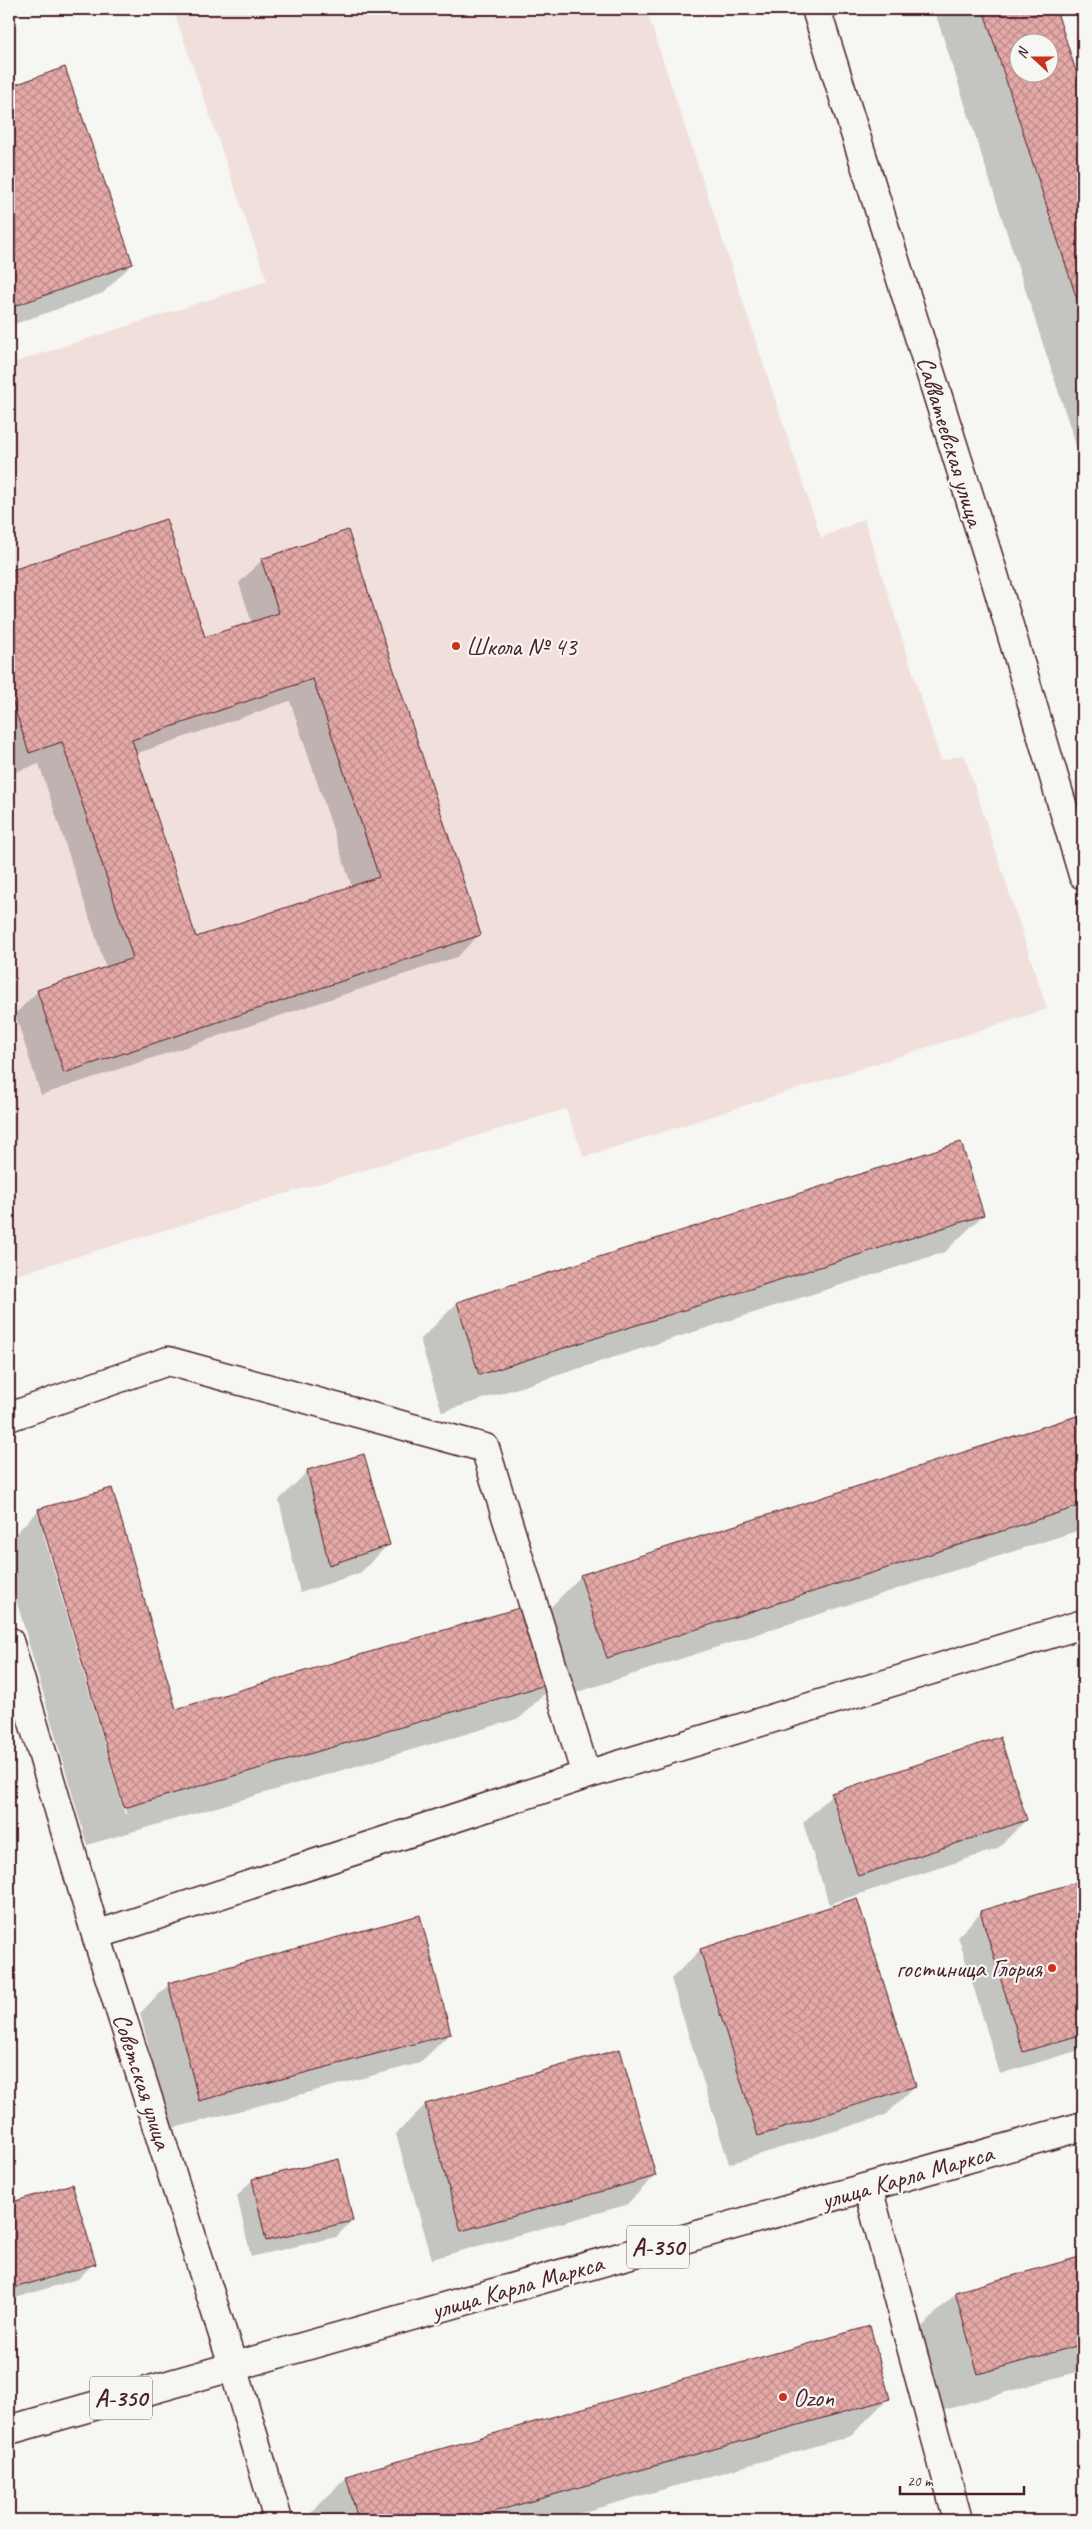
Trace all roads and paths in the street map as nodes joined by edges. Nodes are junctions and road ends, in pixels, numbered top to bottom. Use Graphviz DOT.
graph roads {
  1 [pos="816,9"];
  2 [pos="1083,874"];
  3 [pos="9,1417"];
  4 [pos="1083,1624"];
  5 [pos="9,1641"];
  6 [pos="586,1775"];
  7 [pos="96,1935"];
  8 [pos="1083,2126"];
  9 [pos="868,2188"];
  10 [pos="233,2366"];
  11 [pos="9,2430"];
  12 [pos="278,2520"];
  13 [pos="958,2520"];
  1 -- 2 [label="main road, Савватеевская улица"];
  3 -- 6 [label="main road"];
  4 -- 6 [label="main road"];
  5 -- 7 [label="main road, Советская улица"];
  6 -- 7 [label="main road"];
  7 -- 10 [label="main road, Советская улица"];
  8 -- 9 [label="main road, улица Карла Маркса / А-350"];
  9 -- 10 [label="main road, улица Карла Маркса / А-350"];
  9 -- 13 [label="main road"];
  10 -- 11 [label="main road, улица Карла Маркса / А-350"];
  10 -- 12 [label="main road, Советская улица"];
}
